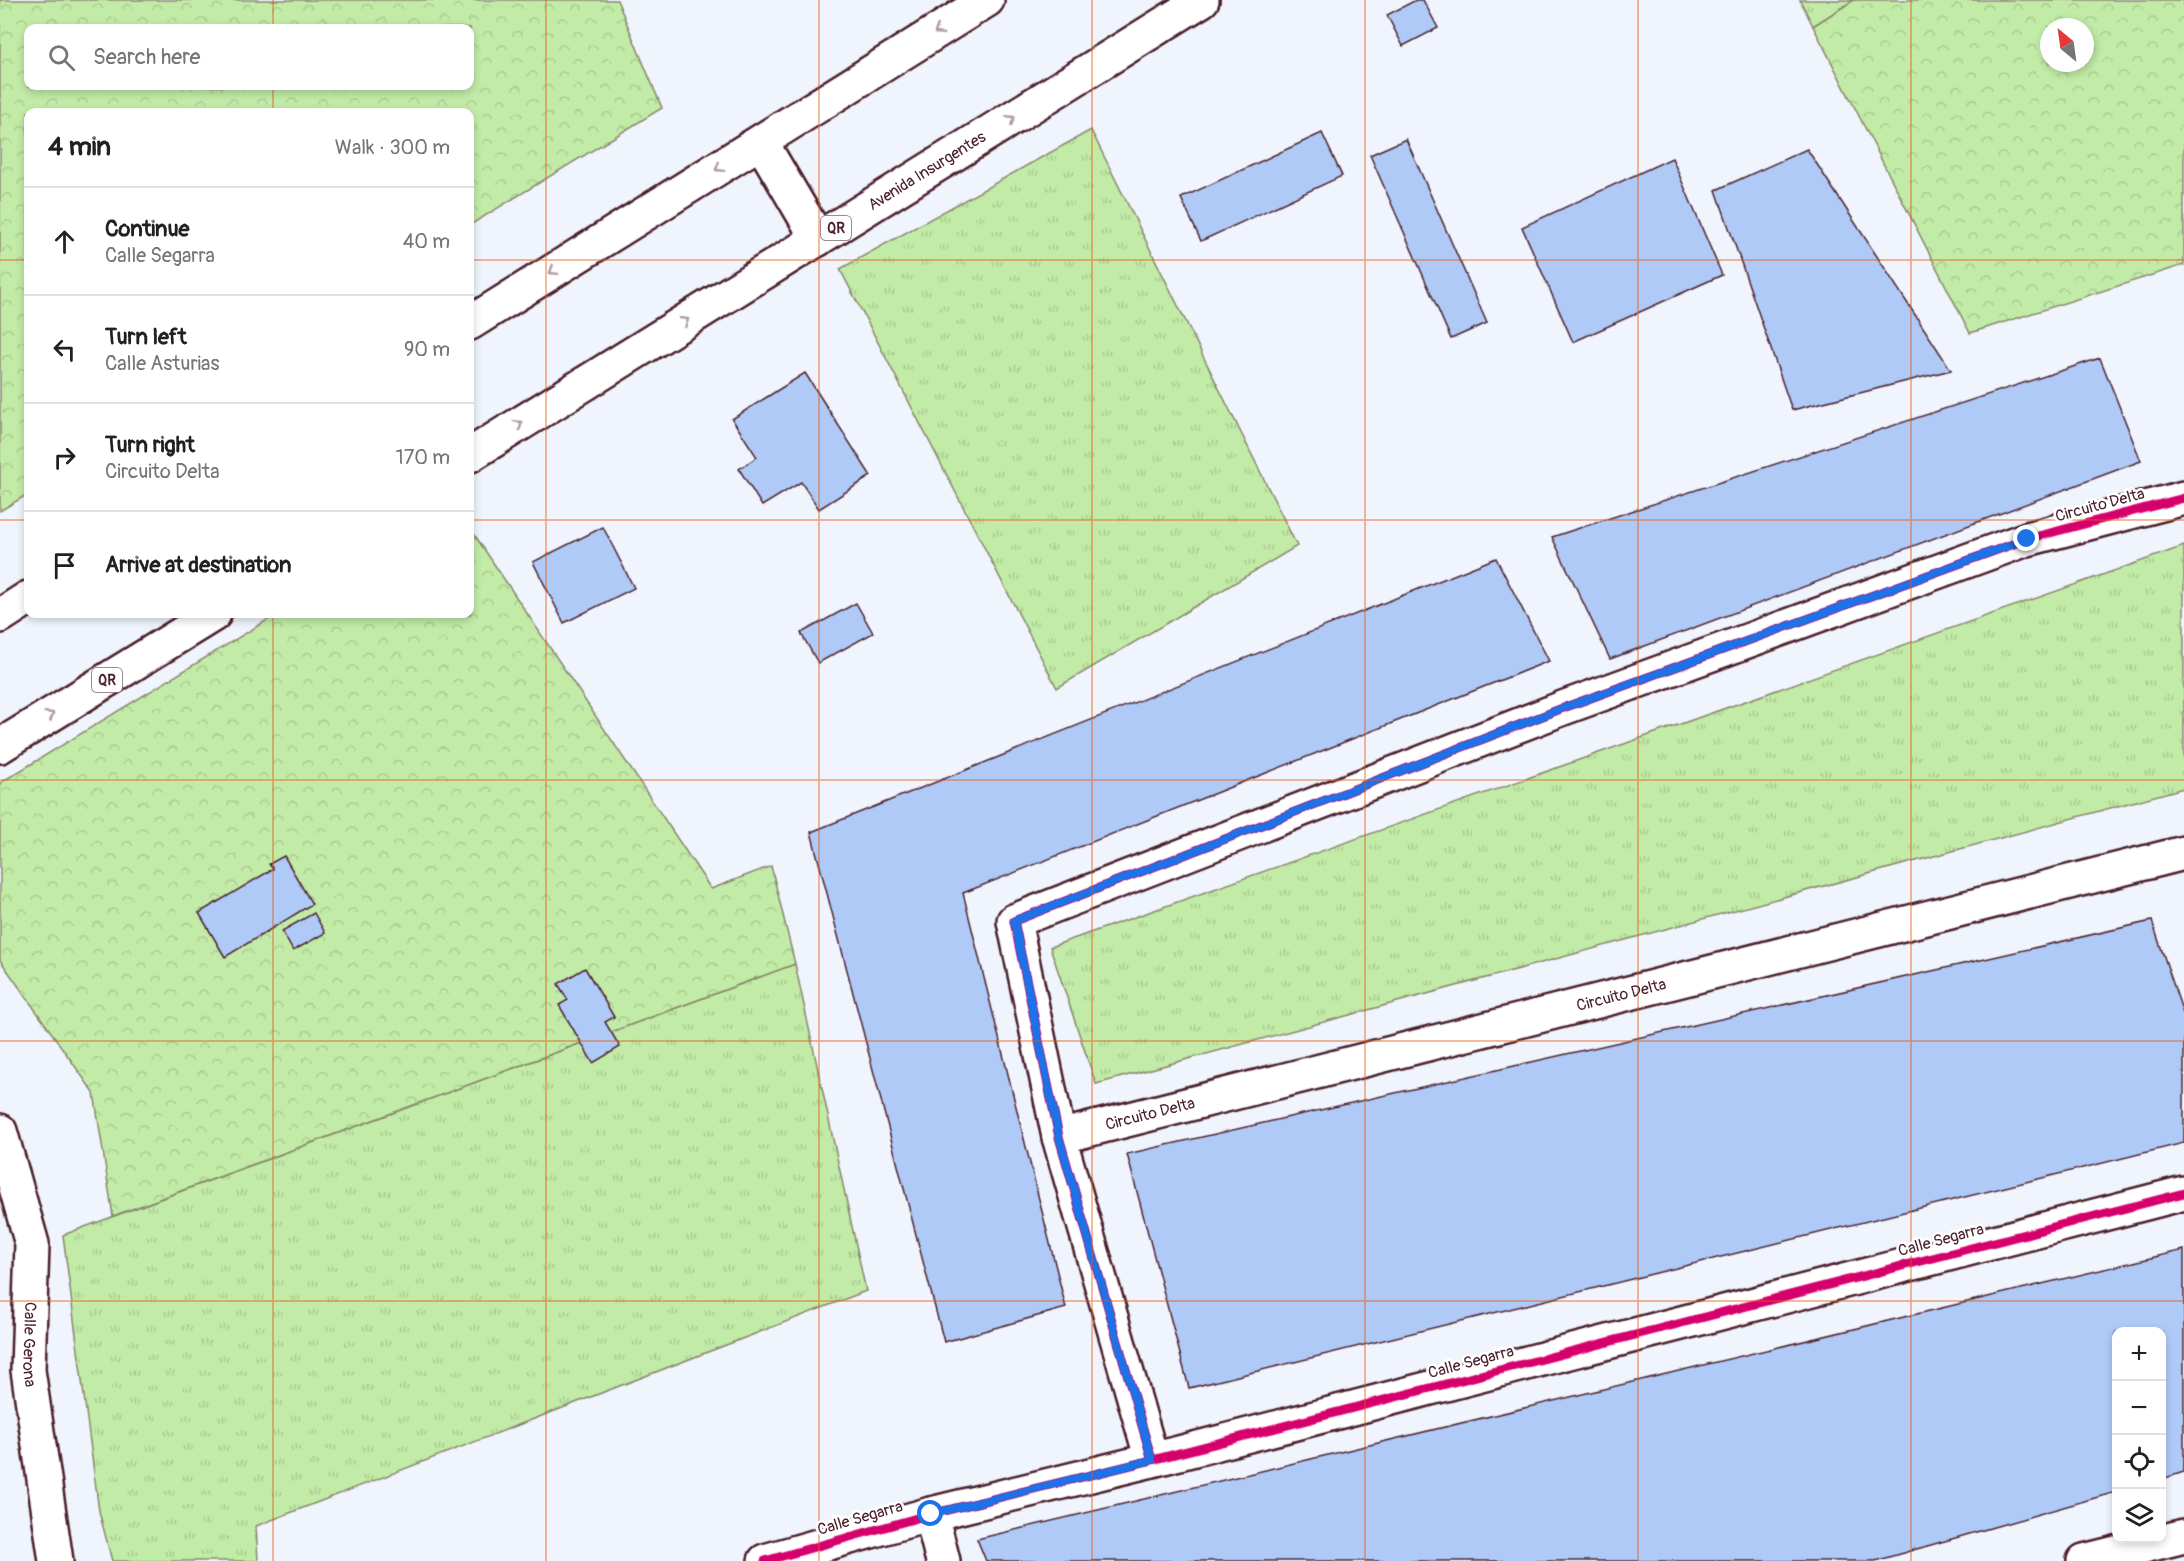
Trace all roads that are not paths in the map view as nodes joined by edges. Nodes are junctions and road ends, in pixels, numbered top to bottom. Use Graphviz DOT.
graph roads {
  1 [pos="987,0"];
  2 [pos="1202,0"];
  3 [pos="761,142"];
  4 [pos="818,238"];
  5 [pos="474,321"];
  6 [pos="474,453"];
  7 [pos="2184,498"];
  8 [pos="24,601"];
  9 [pos="0,616"];
  10 [pos="208,618"];
  11 [pos="0,746"];
  12 [pos="2184,853"];
  13 [pos="0,1131"];
  14 [pos="1059,1137"];
  15 [pos="2184,1193"];
  16 [pos="1152,1460"];
  17 [pos="931,1514"];
  18 [pos="2184,1536"];
  19 [pos="56,1561"];
  20 [pos="765,1561"];
  21 [pos="943,1561"];
  22 [pos="2084,1561"];
  1 -- 3 [label="street, one-way"];
  4 -- 2 [label="street, Avenida Insurgentes / QR, one-way"];
  3 -- 4 [label="street"];
  3 -- 5 [label="street, one-way"];
  6 -- 4 [label="street, Avenida Insurgentes / QR, one-way"];
  7 -- 14 [label="street, Circuito Delta"];
  8 -- 9 [label="street"];
  11 -- 10 [label="street, QR, one-way"];
  12 -- 14 [label="street, Circuito Delta"];
  13 -- 19 [label="street, Calle Gerona"];
  14 -- 16 [label="street"];
  15 -- 16 [label="street, Calle Segarra"];
  16 -- 17 [label="street, Calle Segarra"];
  17 -- 20 [label="street, Calle Segarra"];
  17 -- 21 [label="street"];
  18 -- 22 [label="street"];
}
